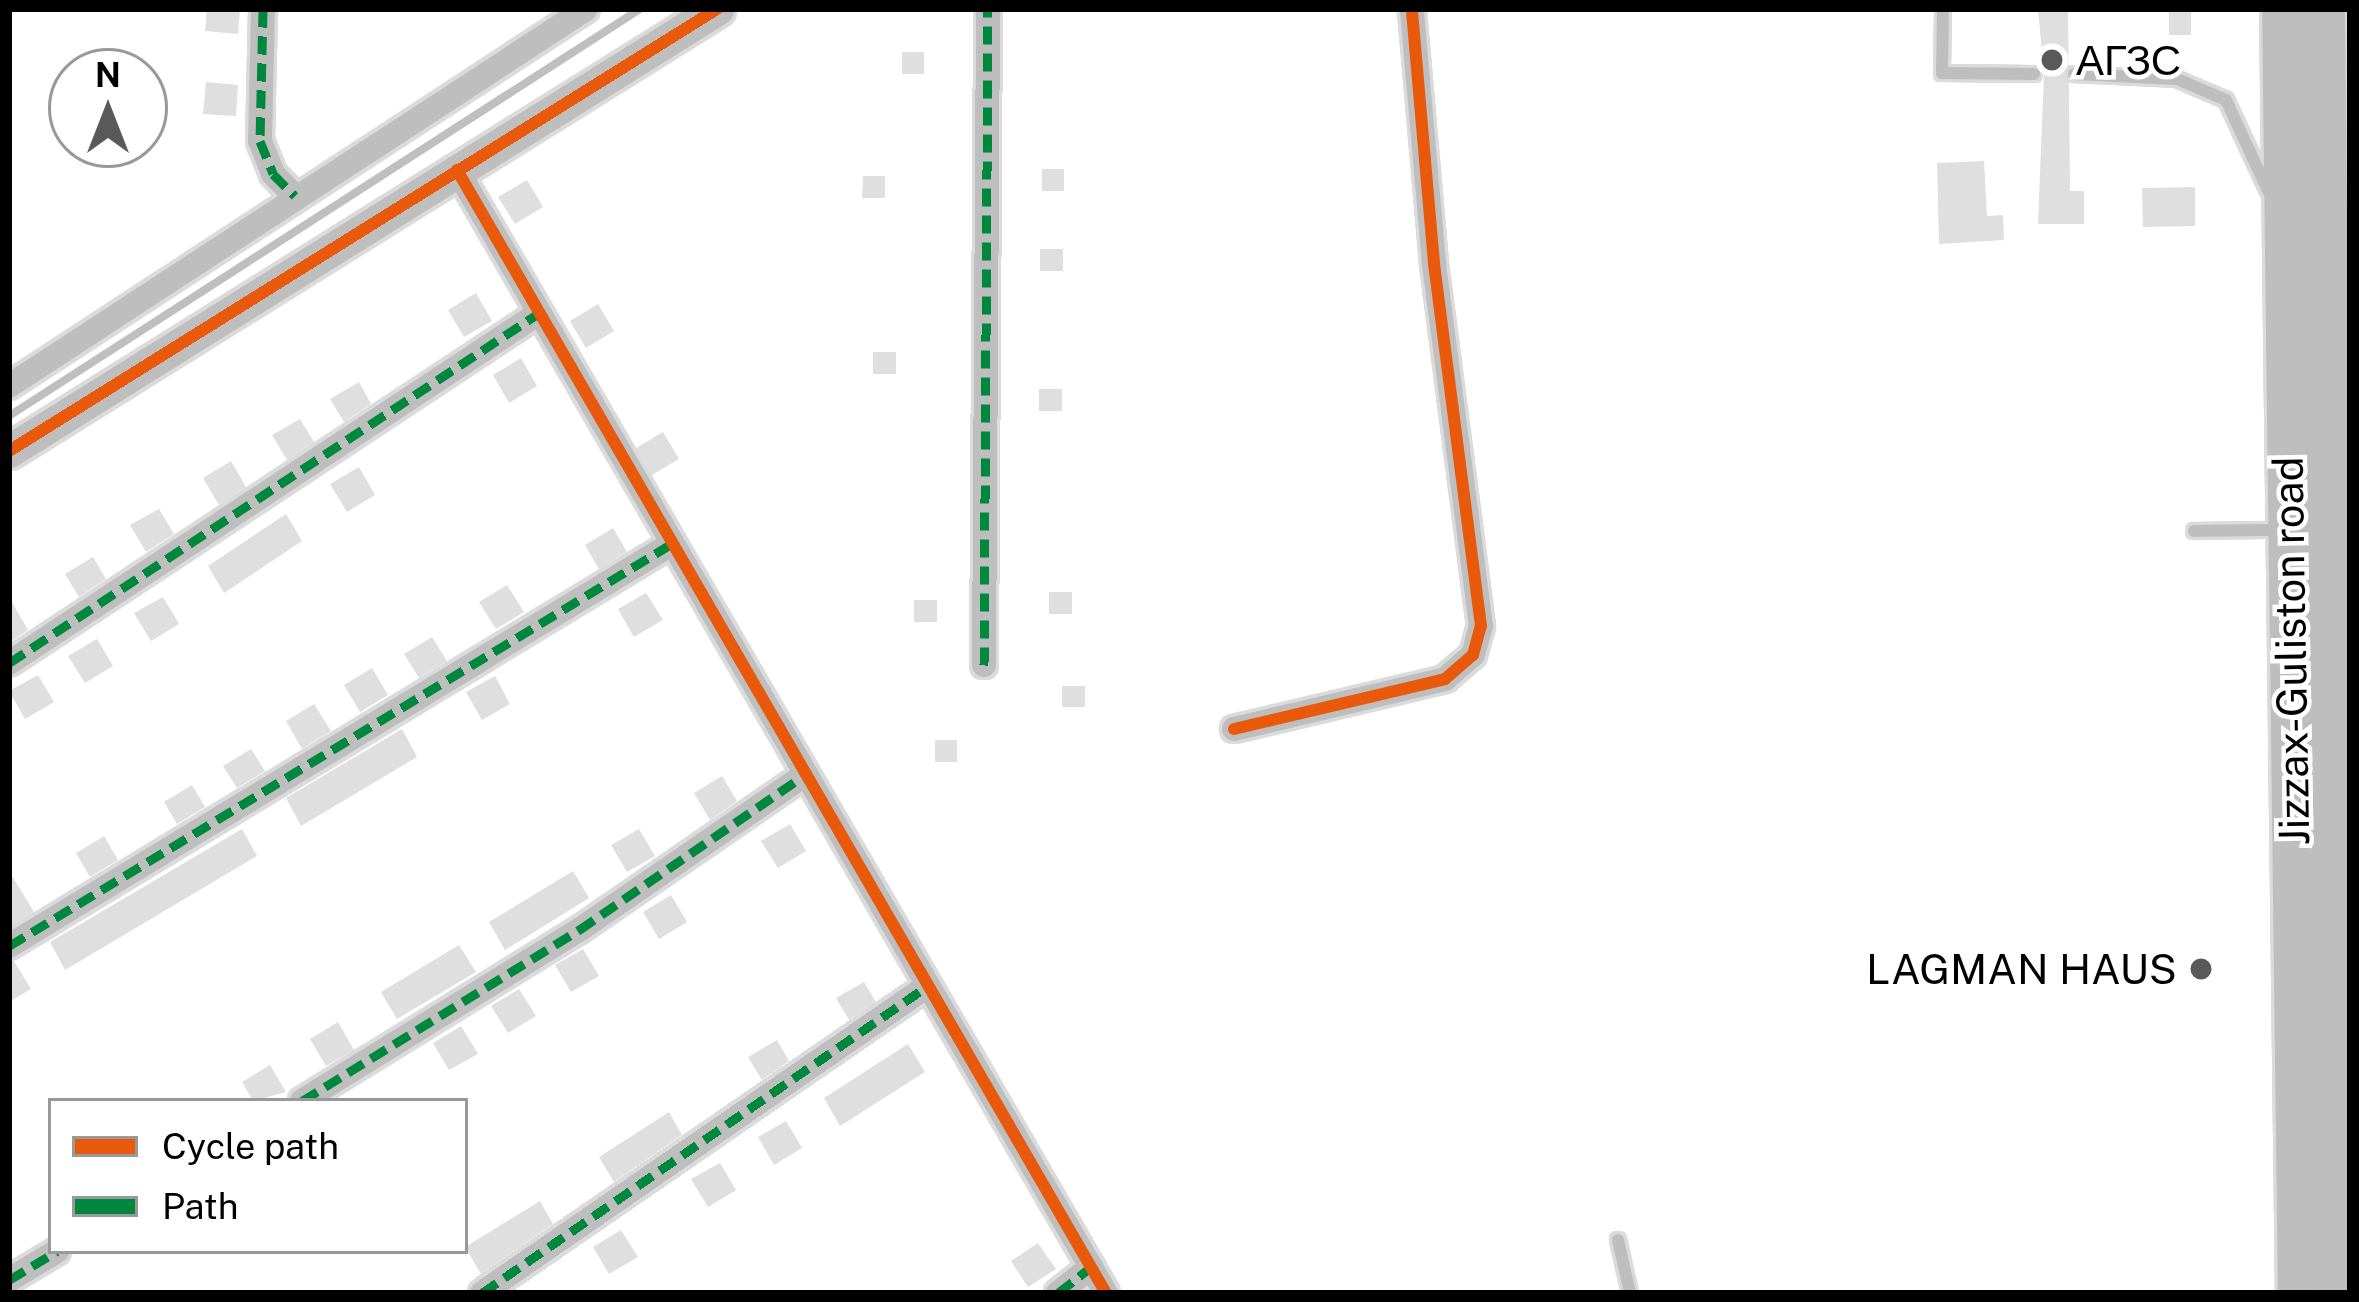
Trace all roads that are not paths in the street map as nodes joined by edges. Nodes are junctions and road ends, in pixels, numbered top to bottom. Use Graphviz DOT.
graph roads {
  1 [pos="263,9"];
  2 [pos="586,9"];
  3 [pos="717,9"];
  4 [pos="988,9"];
  5 [pos="1412,9"];
  6 [pos="1942,9"];
  7 [pos="2283,9"];
  8 [pos="2324,9"];
  9 [pos="2034,74"];
  10 [pos="2074,74"];
  11 [pos="457,170"];
  12 [pos="295,196"];
  13 [pos="2286,258"];
  14 [pos="536,315"];
  15 [pos="9,386"];
  16 [pos="9,451"];
  17 [pos="2310,530"];
  18 [pos="2194,531"];
  19 [pos="668,546"];
  20 [pos="9,663"];
  21 [pos="984,665"];
  22 [pos="1234,729"];
  23 [pos="803,776"];
  24 [pos="9,946"];
  25 [pos="926,987"];
  26 [pos="307,1098"];
  27 [pos="1618,1240"];
  28 [pos="52,1254"];
  29 [pos="1091,1267"];
  30 [pos="9,1280"];
  31 [pos="482,1293"];
  32 [pos="1058,1293"];
  33 [pos="1106,1293"];
  34 [pos="1630,1293"];
  35 [pos="2299,1293"];
  36 [pos="2337,1293"];
  1 -- 12 [label="street"];
  2 -- 12 [label="street"];
  3 -- 11 [label="street"];
  4 -- 21 [label="street"];
  5 -- 22 [label="street"];
  6 -- 9 [label="lane"];
  7 -- 13 [label="highway, Jizzax-Guliston road"];
  8 -- 17 [label="highway, Jizzax-Guliston road"];
  10 -- 13 [label="lane"];
  11 -- 14 [label="street"];
  11 -- 16 [label="street"];
  12 -- 15 [label="street"];
  13 -- 17 [label="highway, Jizzax-Guliston road"];
  14 -- 19 [label="street"];
  14 -- 20 [label="street"];
  17 -- 18 [label="lane"];
  17 -- 35 [label="highway, Jizzax-Guliston road"];
  17 -- 36 [label="highway, Jizzax-Guliston road"];
  19 -- 23 [label="street"];
  19 -- 24 [label="street"];
  23 -- 25 [label="street"];
  23 -- 26 [label="street"];
  25 -- 29 [label="street"];
  25 -- 31 [label="street"];
  27 -- 34 [label="lane"];
  28 -- 30 [label="street"];
  29 -- 32 [label="street"];
  29 -- 33 [label="street"];
}
